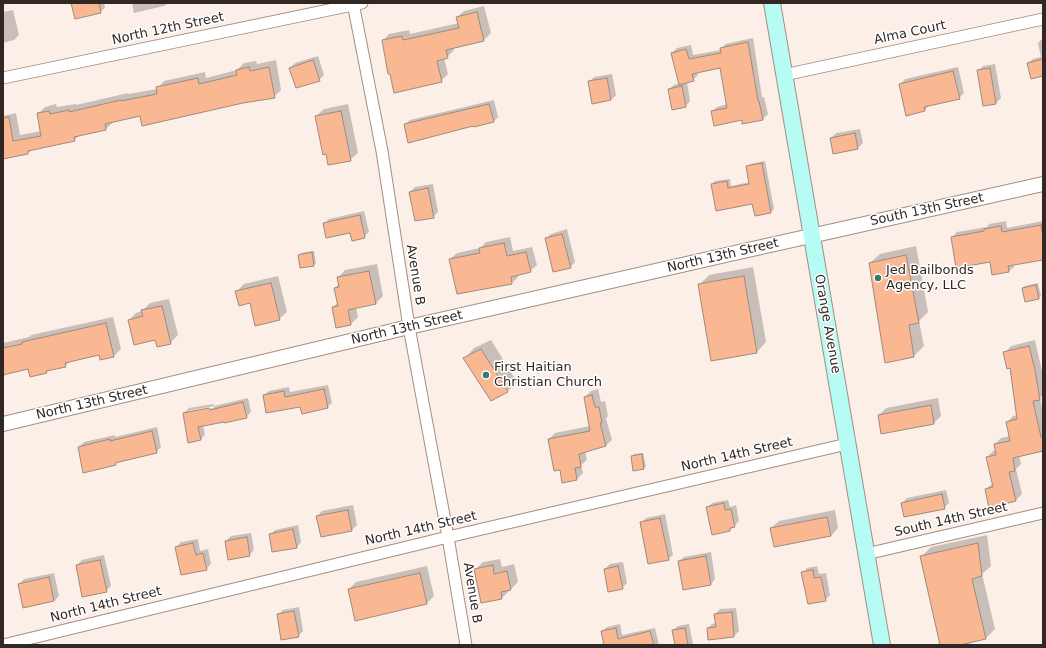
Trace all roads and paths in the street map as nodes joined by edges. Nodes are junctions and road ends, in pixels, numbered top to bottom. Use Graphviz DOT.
graph roads {
  1 [pos="772,3"];
  2 [pos="356,4"];
  3 [pos="1043,19"];
  4 [pos="784,75"];
  5 [pos="3,78"];
  6 [pos="1043,184"];
  7 [pos="812,235"];
  8 [pos="409,327"];
  9 [pos="3,424"];
  10 [pos="847,444"];
  11 [pos="1043,513"];
  12 [pos="448,537"];
  13 [pos="866,554"];
  14 [pos="3,645"];
  15 [pos="466,645"];
  16 [pos="882,645"];
  1 -- 4 [label="main road, Orange Avenue"];
  2 -- 5 [label="street, North 12th Street"];
  2 -- 8 [label="street, Avenue B"];
  3 -- 4 [label="street, Alma Court"];
  4 -- 7 [label="main road, Orange Avenue"];
  6 -- 7 [label="street, South 13th Street"];
  7 -- 8 [label="street, North 13th Street"];
  7 -- 10 [label="main road, Orange Avenue"];
  8 -- 9 [label="street, North 13th Street"];
  8 -- 12 [label="street, Avenue B"];
  10 -- 12 [label="street, North 14th Street"];
  10 -- 13 [label="main road, Orange Avenue"];
  11 -- 13 [label="street, South 14th Street"];
  12 -- 14 [label="street, North 14th Street"];
  12 -- 15 [label="street, Avenue B"];
  13 -- 16 [label="main road, Orange Avenue"];
}
